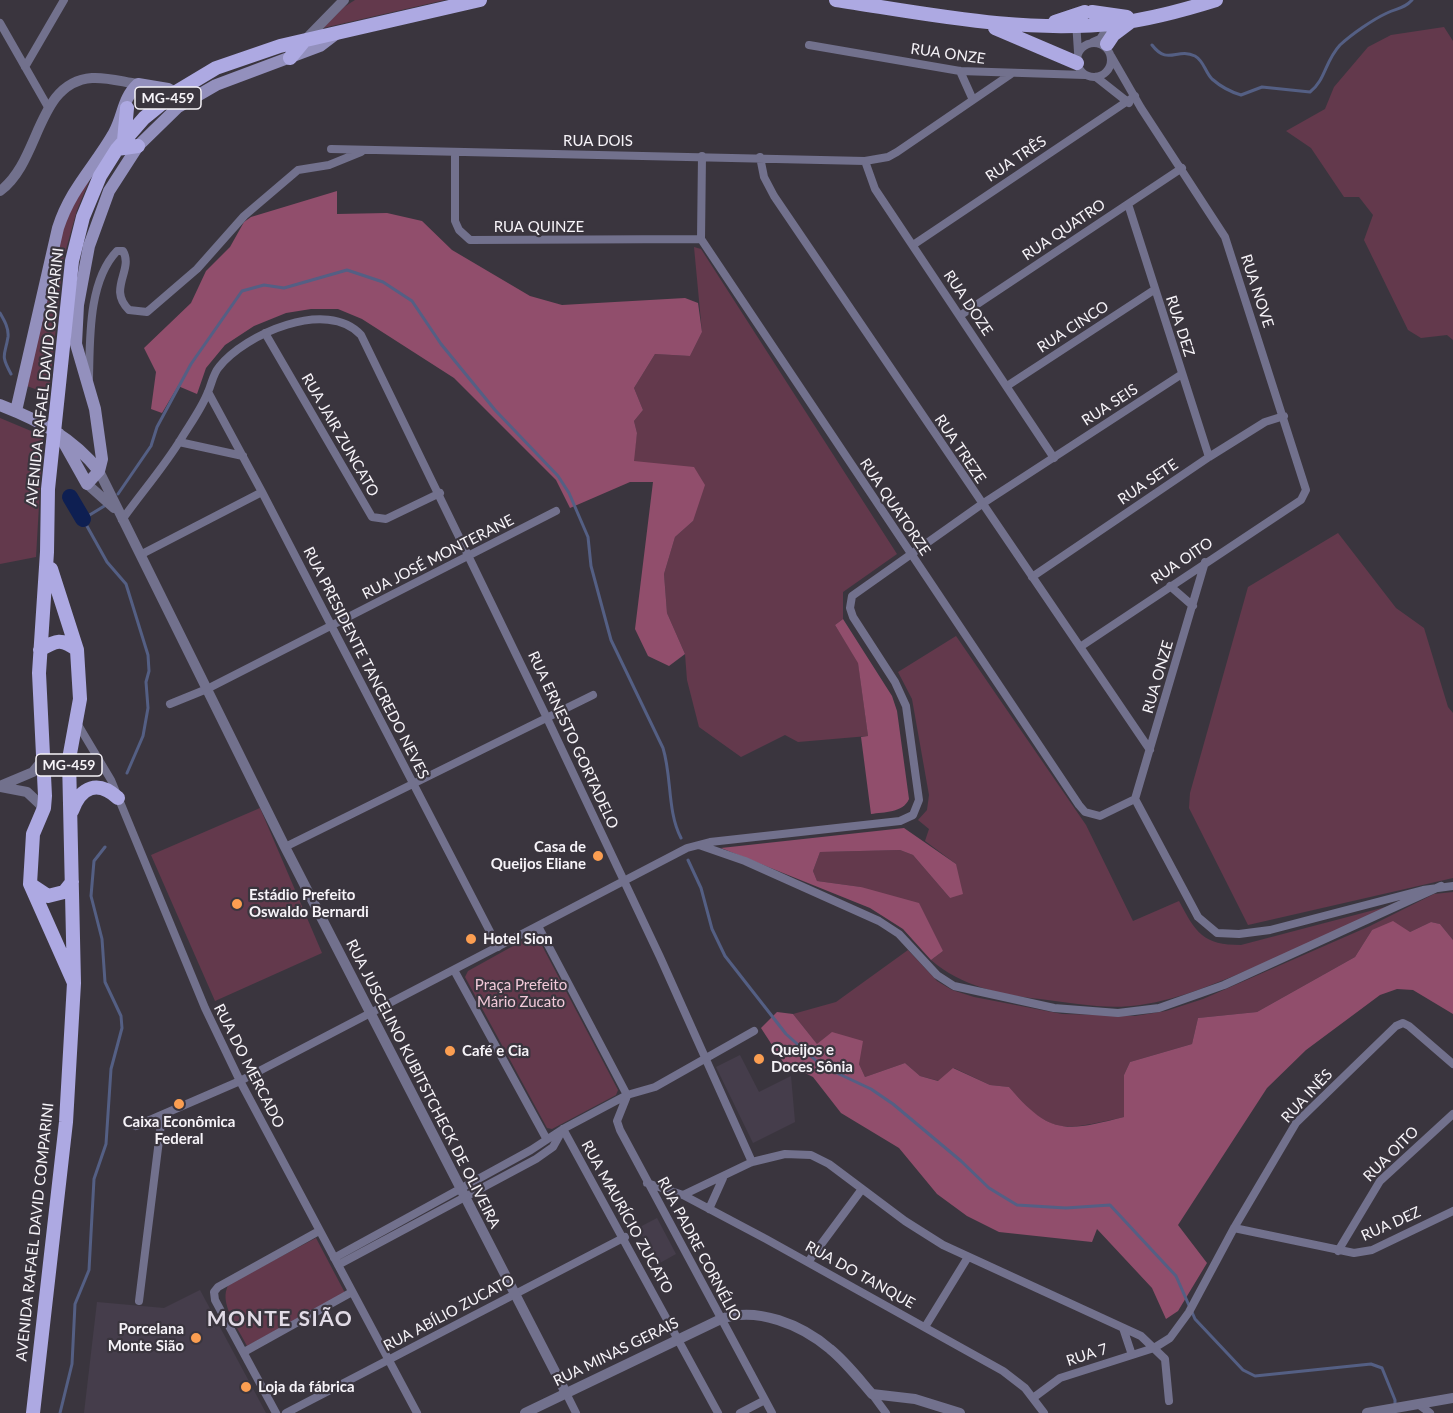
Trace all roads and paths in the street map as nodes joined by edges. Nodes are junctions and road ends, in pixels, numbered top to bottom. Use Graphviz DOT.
graph roads {
  1 [pos="64,0"];
  2 [pos="344,0"];
  3 [pos="480,0"];
  4 [pos="836,0"];
  5 [pos="1216,0"];
  6 [pos="877,3"];
  7 [pos="1088,12"];
  8 [pos="975,21"];
  9 [pos="1136,21"];
  10 [pos="0,23"];
  11 [pos="1044,26"];
  12 [pos="1077,32"];
  13 [pos="338,33"];
  14 [pos="304,41"];
  15 [pos="1107,41"];
  16 [pos="1092,43"];
  17 [pos="809,45"];
  18 [pos="290,58"];
  19 [pos="1078,58"];
  20 [pos="25,67"];
  21 [pos="960,71"];
  22 [pos="1011,74"];
  23 [pos="1085,75"];
  24 [pos="1096,77"];
  25 [pos="116,80"];
  26 [pos="138,84"];
  27 [pos="176,94"];
  28 [pos="1135,96"];
  29 [pos="973,100"];
  30 [pos="1126,101"];
  31 [pos="126,104"];
  32 [pos="48,107"];
  33 [pos="1141,108"];
  34 [pos="144,118"];
  35 [pos="162,120"];
  36 [pos="121,145"];
  37 [pos="138,146"];
  38 [pos="330,149"];
  39 [pos="363,151"];
  40 [pos="455,153"];
  41 [pos="702,156"];
  42 [pos="760,157"];
  43 [pos="865,161"];
  44 [pos="1182,168"];
  45 [pos="0,191"];
  46 [pos="1128,204"];
  47 [pos="701,239"];
  48 [pos="913,245"];
  49 [pos="1154,290"];
  50 [pos="961,315"];
  51 [pos="265,333"];
  52 [pos="1182,374"];
  53 [pos="89,385"];
  54 [pos="1008,386"];
  55 [pos="208,393"];
  56 [pos="0,405"];
  57 [pos="16,411"];
  58 [pos="1284,416"];
  59 [pos="59,434"];
  60 [pos="179,442"];
  61 [pos="243,456"];
  62 [pos="1209,457"];
  63 [pos="1054,458"];
  64 [pos="87,459"];
  65 [pos="76,469"];
  66 [pos="99,471"];
  67 [pos="87,484"];
  68 [pos="262,492"];
  69 [pos="440,493"];
  70 [pos="1301,500"];
  71 [pos="981,504"];
  72 [pos="116,510"];
  73 [pos="556,512"];
  74 [pos="122,520"];
  75 [pos="47,552"];
  76 [pos="910,554"];
  77 [pos="140,555"];
  78 [pos="470,555"];
  79 [pos="1206,562"];
  80 [pos="1032,577"];
  81 [pos="1170,586"];
  82 [pos="1192,606"];
  83 [pos="333,627"];
  84 [pos="1080,646"];
  85 [pos="40,650"];
  86 [pos="77,650"];
  87 [pos="207,689"];
  88 [pos="593,695"];
  89 [pos="170,704"];
  90 [pos="546,716"];
  91 [pos="77,722"];
  92 [pos="1150,750"];
  93 [pos="42,761"];
  94 [pos="413,782"];
  95 [pos="0,786"];
  96 [pos="118,798"];
  97 [pos="1135,799"];
  98 [pos="44,808"];
  99 [pos="71,816"];
  100 [pos="698,845"];
  101 [pos="285,847"];
  102 [pos="624,881"];
  103 [pos="72,882"];
  104 [pos="30,884"];
  105 [pos="1441,886"];
  106 [pos="1453,886"];
  107 [pos="538,926"];
  108 [pos="498,947"];
  109 [pos="454,970"];
  110 [pos="74,983"];
  111 [pos="370,1013"];
  112 [pos="754,1031"];
  113 [pos="705,1060"];
  114 [pos="1453,1064"];
  115 [pos="240,1081"];
  116 [pos="627,1095"];
  117 [pos="1453,1114"];
  118 [pos="162,1116"];
  119 [pos="136,1126"];
  120 [pos="563,1129"];
  121 [pos="546,1138"];
  122 [pos="752,1161"];
  123 [pos="723,1177"];
  124 [pos="647,1183"];
  125 [pos="862,1189"];
  126 [pos="462,1193"];
  127 [pos="683,1196"];
  128 [pos="709,1209"];
  129 [pos="1453,1211"];
  130 [pos="1234,1228"];
  131 [pos="319,1231"];
  132 [pos="625,1237"];
  133 [pos="1338,1251"];
  134 [pos="968,1257"];
  135 [pos="336,1261"];
  136 [pos="808,1262"];
  137 [pos="352,1292"];
  138 [pos="513,1294"];
  139 [pos="139,1301"];
  140 [pos="721,1319"];
  141 [pos="926,1327"];
  142 [pos="1123,1328"];
  143 [pos="679,1339"];
  144 [pos="1154,1348"];
  145 [pos="244,1352"];
  146 [pos="1132,1355"];
  147 [pos="388,1360"];
  148 [pos="566,1393"];
  149 [pos="872,1394"];
  150 [pos="1033,1398"];
  151 [pos="1453,1398"];
  152 [pos="765,1400"];
  153 [pos="1169,1401"];
  154 [pos="1418,1404"];
  155 [pos="33,1413"];
  156 [pos="276,1413"];
  157 [pos="286,1413"];
  158 [pos="417,1413"];
  159 [pos="525,1413"];
  160 [pos="576,1413"];
  161 [pos="718,1413"];
  162 [pos="740,1413"];
  163 [pos="772,1413"];
  164 [pos="886,1413"];
  165 [pos="960,1413"];
  166 [pos="1044,1413"];
  167 [pos="1367,1413"];
  168 [pos="1430,1413"];
  1 -- 20 [label="street"];
  2 -- 14 [label="street"];
  3 -- 13 [label="main road, MG-459"];
  4 -- 6 [label="main road"];
  5 -- 9 [label="main road"];
  6 -- 8 [label="main road"];
  7 -- 9 [label="main road"];
  7 -- 11 [label="main road"];
  7 -- 12 [label="street"];
  7 -- 15 [label="street, RUA NOVE"];
  8 -- 11 [label="main road"];
  8 -- 19 [label="main road"];
  9 -- 15 [label="main road"];
  9 -- 15 [label="main road"];
  10 -- 20 [label="street"];
  11 -- 12 [label="main road"];
  12 -- 15 [label="main road"];
  12 -- 16 [label="street"];
  12 -- 19 [label="street"];
  13 -- 14 [label="main road, MG-459"];
  13 -- 18 [label="main road"];
  14 -- 18 [label="main road"];
  14 -- 27 [label="main road, MG-459"];
  15 -- 16 [label="street"];
  15 -- 16 [label="street"];
  15 -- 24 [label="street"];
  15 -- 28 [label="street, RUA NOVE"];
  16 -- 19 [label="street"];
  17 -- 21 [label="street, RUA ONZE"];
  18 -- 27 [label="main road"];
  19 -- 23 [label="street"];
  20 -- 32 [label="street"];
  21 -- 22 [label="street, RUA ONZE"];
  21 -- 29 [label="street"];
  22 -- 23 [label="street, RUA ONZE"];
  22 -- 29 [label="street, RUA DOIS"];
  23 -- 24 [label="street"];
  24 -- 30 [label="street"];
  25 -- 26 [label="street"];
  25 -- 31 [label="street"];
  25 -- 32 [label="street"];
  26 -- 27 [label="main road"];
  26 -- 31 [label="main road"];
  27 -- 34 [label="main road, AVENIDA RAFAEL DAVID COMPARINI / MG-459"];
  27 -- 35 [label="main road"];
  28 -- 30 [label="street, RUA TRÊS"];
  28 -- 33 [label="street, RUA NOVE"];
  29 -- 43 [label="street, RUA DOIS"];
  30 -- 33 [label="street"];
  30 -- 48 [label="street, RUA TRÊS"];
  31 -- 34 [label="main road"];
  31 -- 36 [label="main road"];
  31 -- 57 [label="main road"];
  32 -- 45 [label="street"];
  33 -- 44 [label="street, RUA NOVE"];
  34 -- 35 [label="main road"];
  34 -- 36 [label="main road, AVENIDA RAFAEL DAVID COMPARINI / MG-459"];
  35 -- 37 [label="main road"];
  36 -- 37 [label="main road"];
  36 -- 75 [label="main road, AVENIDA RAFAEL DAVID COMPARINI / MG-459"];
  37 -- 53 [label="main road"];
  38 -- 39 [label="street, RUA DOIS"];
  39 -- 40 [label="street, RUA DOIS"];
  39 -- 53 [label="street"];
  40 -- 41 [label="street, RUA DOIS"];
  40 -- 47 [label="street, RUA QUINZE"];
  41 -- 42 [label="street, RUA DOIS"];
  41 -- 47 [label="street"];
  42 -- 43 [label="street, RUA DOIS"];
  42 -- 71 [label="street, RUA TREZE"];
  43 -- 48 [label="street, RUA DOZE"];
  44 -- 46 [label="street, RUA QUATRO"];
  44 -- 58 [label="street, RUA NOVE"];
  46 -- 49 [label="street, RUA DEZ"];
  46 -- 50 [label="street, RUA QUATRO"];
  47 -- 76 [label="street, RUA QUATORZE"];
  48 -- 50 [label="street, RUA DOZE"];
  49 -- 52 [label="street, RUA DEZ"];
  49 -- 54 [label="street, RUA CINCO"];
  50 -- 54 [label="street, RUA DOZE"];
  51 -- 55 [label="street"];
  51 -- 69 [label="street, RUA ERNESTO GORTADELO"];
  51 -- 69 [label="street, RUA JAIR ZUNCATO"];
  52 -- 62 [label="street, RUA DEZ"];
  52 -- 63 [label="street, RUA SEIS"];
  53 -- 66 [label="main road"];
  54 -- 63 [label="street, RUA DOZE"];
  55 -- 60 [label="street"];
  55 -- 61 [label="street, RUA PRESIDENTE TANCREDO NEVES"];
  56 -- 57 [label="main road"];
  57 -- 59 [label="main road"];
  58 -- 62 [label="street, RUA SETE"];
  58 -- 70 [label="street, RUA NOVE"];
  59 -- 64 [label="main road"];
  59 -- 65 [label="main road"];
  60 -- 61 [label="street"];
  60 -- 74 [label="street"];
  61 -- 68 [label="street, RUA PRESIDENTE TANCREDO NEVES"];
  62 -- 80 [label="street, RUA SETE"];
  63 -- 71 [label="street, RUA SEIS"];
  64 -- 65 [label="main road"];
  64 -- 66 [label="main road"];
  65 -- 67 [label="main road"];
  66 -- 67 [label="main road"];
  66 -- 72 [label="street, RUA JUSCELINO KUBITSTCHECK DE OLIVEIRA"];
  67 -- 72 [label="street, RUA JUSCELINO KUBITSTCHECK DE OLIVEIRA"];
  68 -- 77 [label="street"];
  68 -- 83 [label="street, RUA PRESIDENTE TANCREDO NEVES"];
  69 -- 78 [label="street, RUA ERNESTO GORTADELO"];
  70 -- 79 [label="street, RUA OITO"];
  71 -- 76 [label="street, RUA SEIS"];
  71 -- 80 [label="street, RUA TREZE"];
  72 -- 74 [label="street, RUA JUSCELINO KUBITSTCHECK DE OLIVEIRA"];
  73 -- 78 [label="street, RUA JOSÉ MONTERANE"];
  74 -- 77 [label="street, RUA JUSCELINO KUBITSTCHECK DE OLIVEIRA"];
  75 -- 85 [label="main road, AVENIDA RAFAEL DAVID COMPARINI / MG-459"];
  75 -- 86 [label="main road, AVENIDA RAFAEL DAVID COMPARINI / MG-459"];
  76 -- 97 [label="street, RUA QUATORZE"];
  76 -- 100 [label="street, RUA SEIS"];
  77 -- 87 [label="street, RUA JUSCELINO KUBITSTCHECK DE OLIVEIRA"];
  78 -- 83 [label="street, RUA JOSÉ MONTERANE"];
  78 -- 90 [label="street, RUA ERNESTO GORTADELO"];
  79 -- 81 [label="street, RUA OITO"];
  79 -- 82 [label="street, RUA ONZE"];
  80 -- 84 [label="street, RUA TREZE"];
  81 -- 82 [label="street"];
  81 -- 84 [label="street, RUA OITO"];
  82 -- 92 [label="street, RUA ONZE"];
  83 -- 87 [label="street, RUA JOSÉ MONTERANE"];
  83 -- 94 [label="street, RUA PRESIDENTE TANCREDO NEVES"];
  84 -- 92 [label="street, RUA TREZE"];
  85 -- 86 [label="main road"];
  85 -- 93 [label="main road, AVENIDA RAFAEL DAVID COMPARINI / MG-459"];
  86 -- 91 [label="main road, AVENIDA RAFAEL DAVID COMPARINI / MG-459"];
  87 -- 89 [label="street, RUA JOSÉ MONTERANE"];
  87 -- 101 [label="street, RUA JUSCELINO KUBITSTCHECK DE OLIVEIRA"];
  88 -- 90 [label="street"];
  90 -- 94 [label="street"];
  90 -- 102 [label="street, RUA ERNESTO GORTADELO"];
  91 -- 96 [label="street, RUA DO MERCADO"];
  91 -- 99 [label="main road, AVENIDA RAFAEL DAVID COMPARINI / MG-459"];
  92 -- 97 [label="street, RUA ONZE"];
  93 -- 95 [label="street"];
  93 -- 98 [label="main road, AVENIDA RAFAEL DAVID COMPARINI / MG-459"];
  94 -- 101 [label="street"];
  94 -- 108 [label="street, RUA PRESIDENTE TANCREDO NEVES"];
  95 -- 98 [label="street"];
  96 -- 99 [label="main road"];
  96 -- 115 [label="street, RUA DO MERCADO"];
  97 -- 105 [label="street"];
  98 -- 104 [label="main road, AVENIDA RAFAEL DAVID COMPARINI / MG-459"];
  99 -- 103 [label="main road, AVENIDA RAFAEL DAVID COMPARINI / MG-459"];
  100 -- 102 [label="street"];
  100 -- 105 [label="street"];
  101 -- 111 [label="street, RUA JUSCELINO KUBITSTCHECK DE OLIVEIRA"];
  102 -- 107 [label="street"];
  102 -- 113 [label="street, RUA ERNESTO GORTADELO"];
  103 -- 104 [label="main road"];
  103 -- 110 [label="main road, AVENIDA RAFAEL DAVID COMPARINI / MG-459"];
  104 -- 110 [label="main road, AVENIDA RAFAEL DAVID COMPARINI / MG-459"];
  105 -- 106 [label="street"];
  107 -- 108 [label="street"];
  107 -- 116 [label="street"];
  108 -- 109 [label="street"];
  109 -- 111 [label="street"];
  109 -- 121 [label="street"];
  110 -- 155 [label="main road, AVENIDA RAFAEL DAVID COMPARINI / MG-459"];
  111 -- 115 [label="street"];
  111 -- 126 [label="street, RUA JUSCELINO KUBITSTCHECK DE OLIVEIRA"];
  112 -- 113 [label="street"];
  113 -- 116 [label="street"];
  113 -- 122 [label="street, RUA ERNESTO GORTADELO"];
  114 -- 130 [label="street, RUA INÊS"];
  115 -- 118 [label="street"];
  115 -- 131 [label="street, RUA DO MERCADO"];
  116 -- 120 [label="street"];
  116 -- 124 [label="street, RUA PADRE CORNÉLIO"];
  117 -- 133 [label="street, RUA OITO"];
  118 -- 119 [label="street"];
  118 -- 139 [label="street"];
  120 -- 121 [label="street"];
  120 -- 126 [label="street"];
  120 -- 132 [label="street, RUA MAURÍCIO ZUCATO"];
  121 -- 126 [label="street"];
  122 -- 123 [label="street"];
  122 -- 125 [label="street"];
  123 -- 127 [label="street"];
  123 -- 128 [label="street"];
  124 -- 127 [label="street, RUA DO TANQUE"];
  124 -- 140 [label="street, RUA PADRE CORNÉLIO"];
  125 -- 134 [label="street"];
  125 -- 136 [label="street"];
  126 -- 135 [label="street"];
  126 -- 138 [label="street, RUA JUSCELINO KUBITSTCHECK DE OLIVEIRA"];
  127 -- 128 [label="street, RUA DO TANQUE"];
  128 -- 136 [label="street, RUA DO TANQUE"];
  129 -- 133 [label="street, RUA DEZ"];
  130 -- 133 [label="street"];
  130 -- 144 [label="street, RUA INÊS"];
  131 -- 135 [label="street, RUA DO MERCADO"];
  131 -- 145 [label="street"];
  132 -- 138 [label="street, RUA ABÍLIO ZUCATO"];
  132 -- 143 [label="street, RUA MAURÍCIO ZUCATO"];
  134 -- 141 [label="street"];
  134 -- 142 [label="street"];
  135 -- 137 [label="street, RUA DO MERCADO"];
  136 -- 141 [label="street, RUA DO TANQUE"];
  137 -- 145 [label="street"];
  137 -- 147 [label="street, RUA DO MERCADO"];
  138 -- 147 [label="street, RUA ABÍLIO ZUCATO"];
  138 -- 148 [label="street, RUA JUSCELINO KUBITSTCHECK DE OLIVEIRA"];
  140 -- 143 [label="street, RUA MINAS GERAIS"];
  140 -- 149 [label="street, RUA MINAS GERAIS"];
  140 -- 152 [label="street, RUA PADRE CORNÉLIO"];
  141 -- 150 [label="street, RUA DO TANQUE"];
  142 -- 144 [label="street"];
  142 -- 146 [label="street"];
  143 -- 148 [label="street, RUA MINAS GERAIS"];
  143 -- 161 [label="street, RUA MAURÍCIO ZUCATO"];
  144 -- 146 [label="street, RUA 7"];
  144 -- 153 [label="street"];
  145 -- 156 [label="street"];
  146 -- 150 [label="street, RUA 7"];
  147 -- 157 [label="street, RUA ABÍLIO ZUCATO"];
  147 -- 158 [label="street, RUA DO MERCADO"];
  148 -- 159 [label="street, RUA MINAS GERAIS"];
  148 -- 160 [label="street, RUA JUSCELINO KUBITSTCHECK DE OLIVEIRA"];
  149 -- 164 [label="street"];
  149 -- 165 [label="street"];
  150 -- 166 [label="street, RUA DO TANQUE"];
  151 -- 154 [label="street"];
  152 -- 162 [label="street"];
  152 -- 163 [label="street, RUA PADRE CORNÉLIO"];
  154 -- 167 [label="street"];
  154 -- 168 [label="street"];
}
